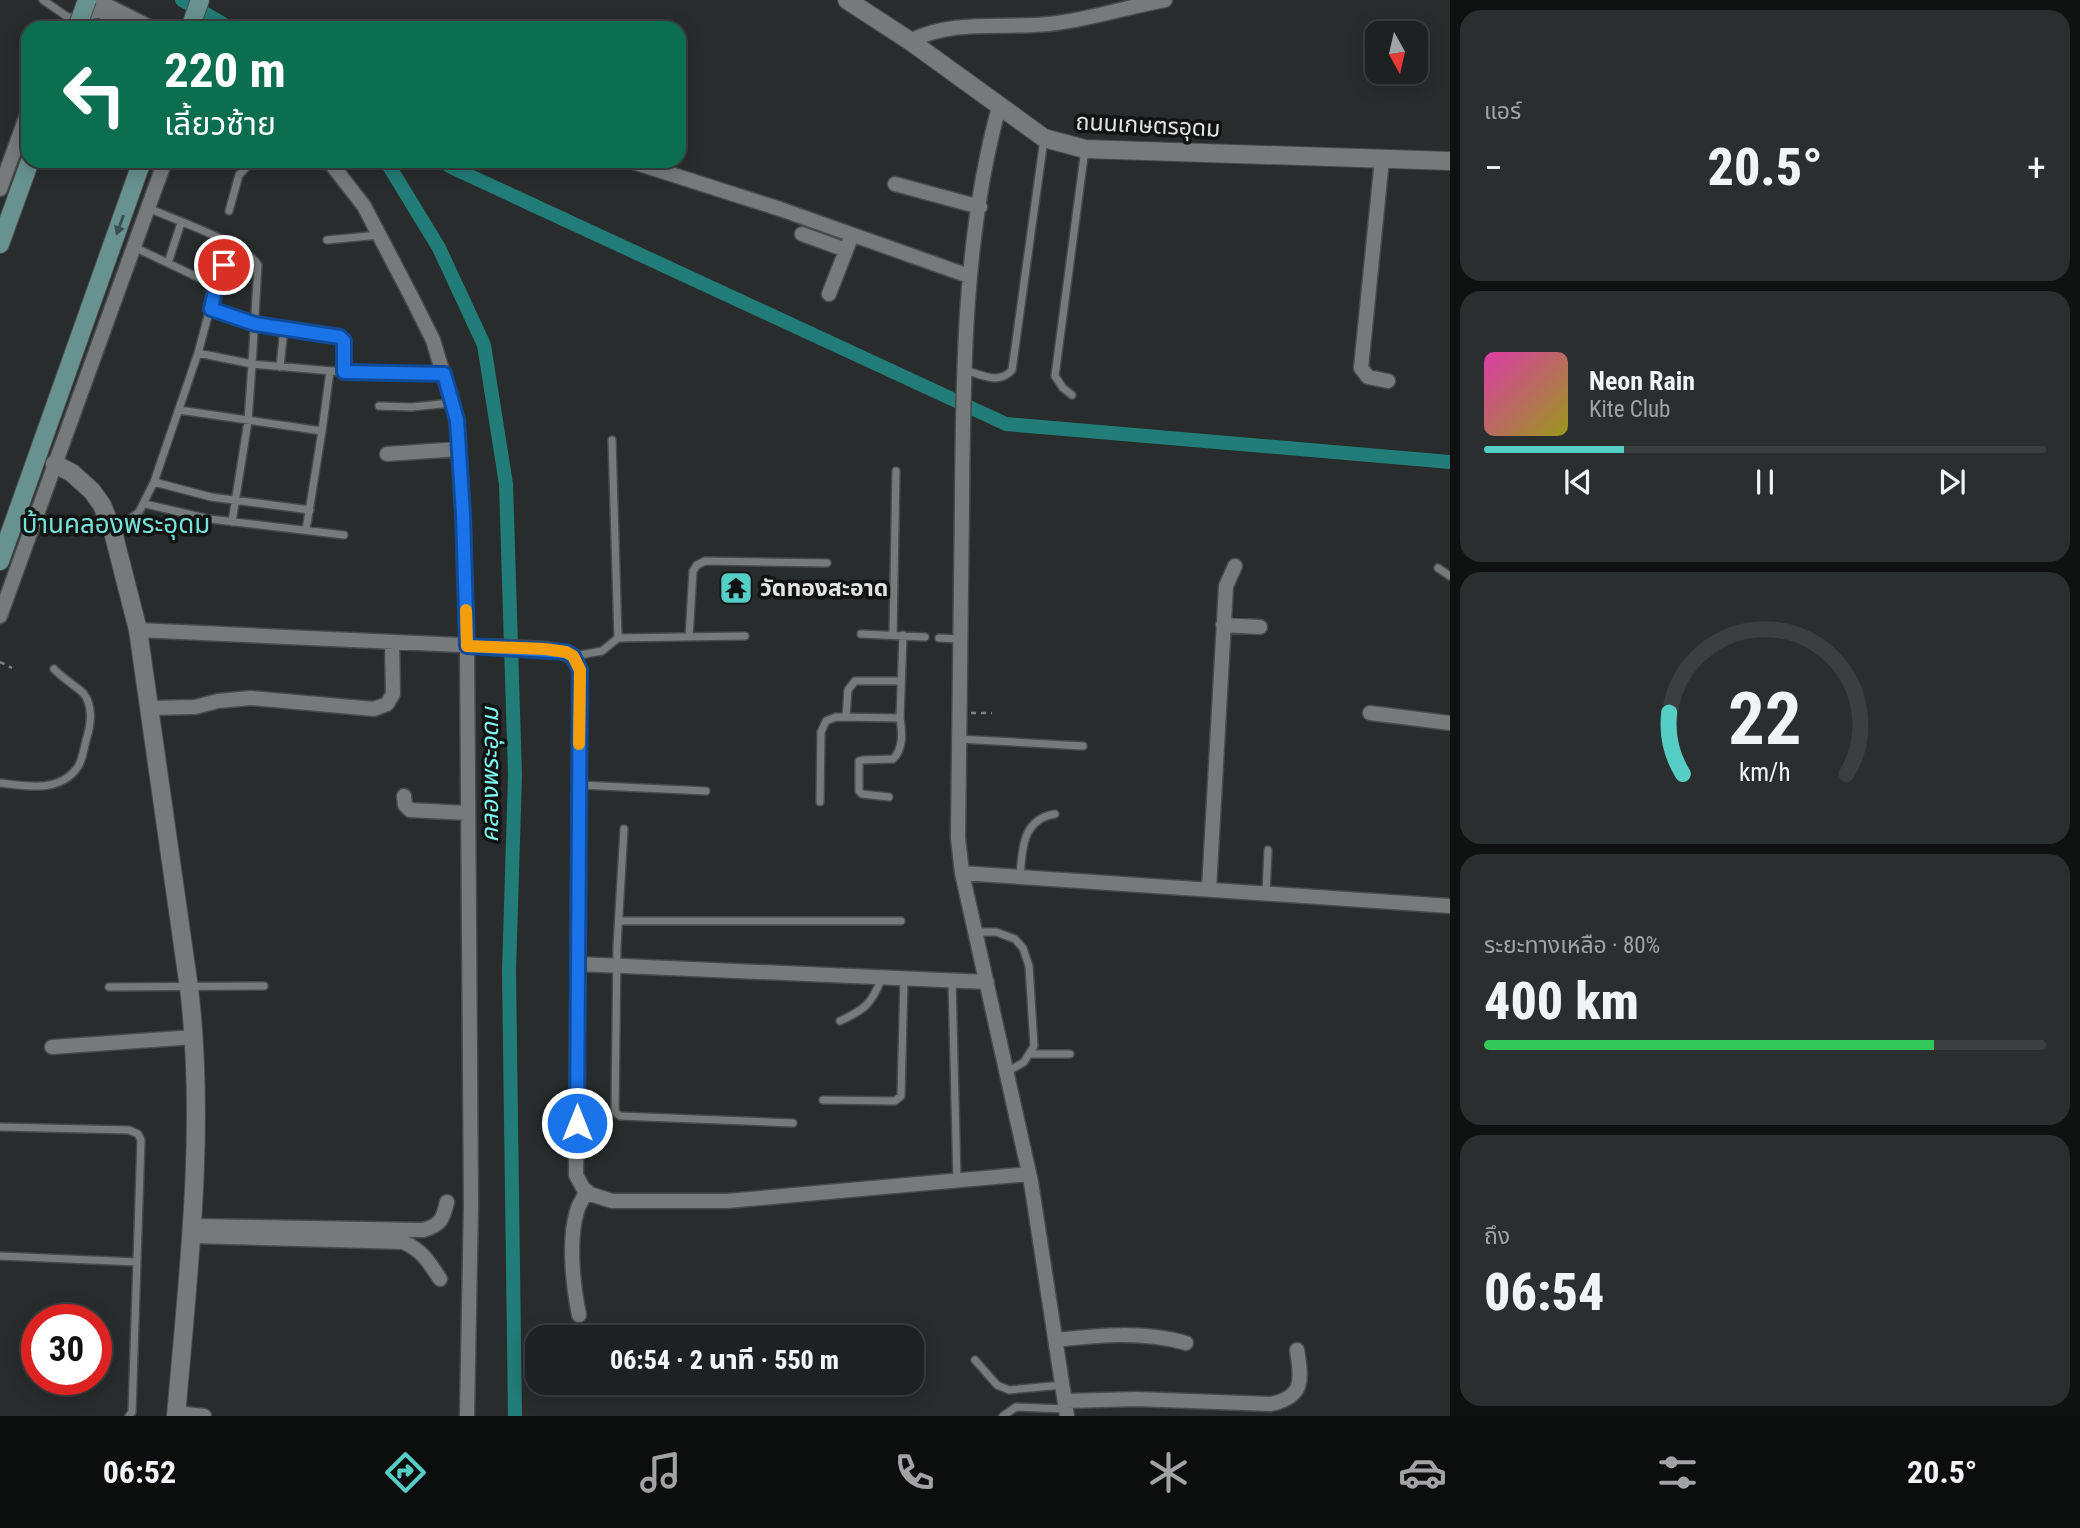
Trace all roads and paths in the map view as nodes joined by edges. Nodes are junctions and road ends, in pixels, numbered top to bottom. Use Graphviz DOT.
graph roads {
  1 [pos="43,0"];
  2 [pos="87,0"];
  3 [pos="96,0"];
  4 [pos="200,0"];
  5 [pos="847,0"];
  6 [pos="1165,0"];
  7 [pos="67,21"];
  8 [pos="74,21"];
  9 [pos="76,21"];
  10 [pos="119,21"];
  11 [pos="138,21"];
  12 [pos="192,21"];
  13 [pos="910,41"];
  14 [pos="999,107"];
  15 [pos="21,131"];
  16 [pos="1044,138"];
  17 [pos="1085,149"];
  18 [pos="1382,159"];
  19 [pos="1450,161"];
  20 [pos="27,168"];
  21 [pos="140,168"];
  22 [pos="162,168"];
  23 [pos="246,168"];
  24 [pos="334,168"];
  25 [pos="651,168"];
  26 [pos="895,184"];
  27 [pos="0,189"];
  28 [pos="980,207"];
  29 [pos="148,208"];
  30 [pos="229,211"];
  31 [pos="181,223"];
  32 [pos="802,234"];
  33 [pos="380,235"];
  34 [pos="852,235"];
  35 [pos="327,240"];
  36 [pos="0,244"];
  37 [pos="232,244"];
  38 [pos="133,247"];
  39 [pos="846,250"];
  40 [pos="168,263"];
  41 [pos="969,276"];
  42 [pos="216,286"];
  43 [pos="829,294"];
  44 [pos="211,309"];
  45 [pos="255,324"];
  46 [pos="284,328"];
  47 [pos="198,353"];
  48 [pos="252,364"];
  49 [pos="280,367"];
  50 [pos="965,370"];
  51 [pos="330,371"];
  52 [pos="344,372"];
  53 [pos="444,374"];
  54 [pos="1388,381"];
  55 [pos="1072,395"];
  56 [pos="452,403"];
  57 [pos="379,405"];
  58 [pos="179,410"];
  59 [pos="248,422"];
  60 [pos="322,431"];
  61 [pos="612,440"];
  62 [pos="458,449"];
  63 [pos="387,454"];
  64 [pos="55,464"];
  65 [pos="896,471"];
  66 [pos="154,482"];
  67 [pos="235,500"];
  68 [pos="145,504"];
  69 [pos="310,510"];
  70 [pos="232,522"];
  71 [pos="306,530"];
  72 [pos="113,532"];
  73 [pos="344,535"];
  74 [pos="0,561"];
  75 [pos="827,563"];
  76 [pos="1235,566"];
  77 [pos="1438,568"];
  78 [pos="1450,576"];
  79 [pos="0,616"];
  80 [pos="1223,625"];
  81 [pos="1260,627"];
  82 [pos="138,630"];
  83 [pos="860,634"];
  84 [pos="893,635"];
  85 [pos="903,635"];
  86 [pos="745,636"];
  87 [pos="689,637"];
  88 [pos="925,637"];
  89 [pos="618,638"];
  90 [pos="939,638"];
  91 [pos="960,639"];
  92 [pos="392,642"];
  93 [pos="467,646"];
  94 [pos="573,656"];
  95 [pos="0,662"];
  96 [pos="12,668"];
  97 [pos="54,669"];
  98 [pos="900,681"];
  99 [pos="150,708"];
  100 [pos="959,713"];
  101 [pos="992,713"];
  102 [pos="1370,713"];
  103 [pos="846,717"];
  104 [pos="900,718"];
  105 [pos="1450,723"];
  106 [pos="959,739"];
  107 [pos="1083,746"];
  108 [pos="0,783"];
  109 [pos="579,785"];
  110 [pos="706,791"];
  111 [pos="404,796"];
  112 [pos="890,797"];
  113 [pos="820,802"];
  114 [pos="467,813"];
  115 [pos="1055,814"];
  116 [pos="624,829"];
  117 [pos="1268,850"];
  118 [pos="962,873"];
  119 [pos="1020,877"];
  120 [pos="1209,889"];
  121 [pos="1266,892"];
  122 [pos="1450,906"];
  123 [pos="619,921"];
  124 [pos="901,921"];
  125 [pos="975,932"];
  126 [pos="578,964"];
  127 [pos="617,966"];
  128 [pos="883,978"];
  129 [pos="904,978"];
  130 [pos="952,981"];
  131 [pos="986,982"];
  132 [pos="264,986"];
  133 [pos="109,987"];
  134 [pos="189,988"];
  135 [pos="841,1021"];
  136 [pos="195,1037"];
  137 [pos="52,1047"];
  138 [pos="1029,1054"];
  139 [pos="1070,1054"];
  140 [pos="1007,1073"];
  141 [pos="823,1100"];
  142 [pos="793,1123"];
  143 [pos="0,1127"];
  144 [pos="1029,1174"];
  145 [pos="957,1180"];
  146 [pos="587,1191"];
  147 [pos="447,1202"];
  148 [pos="192,1231"];
  149 [pos="0,1256"];
  150 [pos="137,1262"];
  151 [pos="440,1279"];
  152 [pos="579,1315"];
  153 [pos="1056,1340"];
  154 [pos="1186,1343"];
  155 [pos="1297,1350"];
  156 [pos="975,1360"];
  157 [pos="1064,1385"];
  158 [pos="1194,1408"];
  159 [pos="1067,1409"];
  160 [pos="176,1415"];
  161 [pos="129,1416"];
  162 [pos="204,1416"];
  163 [pos="467,1416"];
  164 [pos="1003,1416"];
  1 -- 7 [label="lane"];
  2 -- 8 [label="main road, bridge"];
  3 -- 11 [label="street"];
  4 -- 12 [label="main road"];
  5 -- 13 [label="street, ถนนเกษตรอุดม"];
  6 -- 13 [label="street"];
  9 -- 10 [label="street"];
  13 -- 14 [label="street, ถนนเกษตรอุดม"];
  14 -- 16 [label="street, ถนนเกษตรอุดม"];
  14 -- 28 [label="street"];
  15 -- 27 [label="street"];
  16 -- 17 [label="street, ถนนเกษตรอุดม"];
  16 -- 50 [label="lane"];
  17 -- 18 [label="street, ถนนเกษตรอุดม"];
  17 -- 55 [label="lane"];
  18 -- 19 [label="street, ถนนเกษตรอุดม"];
  18 -- 54 [label="street"];
  20 -- 36 [label="main road"];
  21 -- 74 [label="main road, one-way"];
  22 -- 29 [label="street"];
  23 -- 30 [label="lane"];
  24 -- 33 [label="street"];
  25 -- 34 [label="street"];
  26 -- 28 [label="street"];
  28 -- 41 [label="street"];
  29 -- 31 [label="lane"];
  29 -- 38 [label="street"];
  31 -- 37 [label="lane"];
  31 -- 40 [label="lane"];
  32 -- 39 [label="street"];
  33 -- 35 [label="lane"];
  33 -- 53 [label="street"];
  34 -- 39 [label="street"];
  34 -- 41 [label="street"];
  37 -- 42 [label="lane"];
  37 -- 45 [label="lane"];
  38 -- 40 [label="lane"];
  38 -- 64 [label="street"];
  39 -- 43 [label="street"];
  40 -- 42 [label="lane"];
  41 -- 50 [label="street"];
  42 -- 44 [label="lane"];
  44 -- 45 [label="lane"];
  44 -- 47 [label="lane"];
  45 -- 46 [label="lane"];
  45 -- 48 [label="lane"];
  46 -- 49 [label="lane"];
  46 -- 52 [label="lane"];
  47 -- 48 [label="lane"];
  47 -- 58 [label="lane"];
  48 -- 49 [label="lane"];
  48 -- 59 [label="lane"];
  49 -- 51 [label="lane"];
  50 -- 91 [label="street"];
  51 -- 52 [label="lane"];
  51 -- 60 [label="lane"];
  52 -- 53 [label="lane"];
  53 -- 56 [label="street"];
  56 -- 57 [label="lane"];
  56 -- 62 [label="street"];
  58 -- 59 [label="lane"];
  58 -- 66 [label="lane"];
  59 -- 60 [label="lane"];
  59 -- 67 [label="lane"];
  60 -- 69 [label="lane"];
  61 -- 89 [label="lane"];
  62 -- 63 [label="street"];
  62 -- 93 [label="street"];
  64 -- 72 [label="street"];
  64 -- 79 [label="street"];
  65 -- 84 [label="lane"];
  66 -- 67 [label="lane"];
  66 -- 68 [label="lane"];
  67 -- 69 [label="lane"];
  67 -- 70 [label="lane"];
  68 -- 70 [label="lane"];
  68 -- 72 [label="lane"];
  69 -- 71 [label="lane"];
  70 -- 71 [label="lane"];
  71 -- 73 [label="lane"];
  72 -- 82 [label="street"];
  75 -- 87 [label="lane"];
  76 -- 80 [label="street"];
  77 -- 78 [label="lane"];
  80 -- 81 [label="street"];
  80 -- 120 [label="street"];
  82 -- 92 [label="street"];
  82 -- 99 [label="street"];
  83 -- 84 [label="lane"];
  84 -- 85 [label="lane"];
  85 -- 88 [label="lane"];
  85 -- 98 [label="lane"];
  86 -- 87 [label="lane"];
  87 -- 89 [label="lane"];
  89 -- 94 [label="lane"];
  90 -- 91 [label="lane"];
  91 -- 100 [label="street"];
  92 -- 93 [label="street"];
  92 -- 99 [label="street"];
  93 -- 94 [label="street"];
  93 -- 114 [label="street"];
  94 -- 109 [label="street"];
  95 -- 96 [label="path"];
  97 -- 108 [label="lane"];
  98 -- 103 [label="lane"];
  98 -- 104 [label="lane"];
  99 -- 134 [label="street"];
  100 -- 101 [label="path"];
  100 -- 106 [label="street"];
  102 -- 105 [label="street"];
  103 -- 104 [label="lane"];
  103 -- 113 [label="lane"];
  104 -- 112 [label="lane"];
  106 -- 107 [label="lane"];
  106 -- 118 [label="street"];
  109 -- 110 [label="lane"];
  109 -- 126 [label="street"];
  111 -- 114 [label="street"];
  114 -- 163 [label="street"];
  115 -- 119 [label="lane"];
  116 -- 123 [label="lane"];
  117 -- 121 [label="lane"];
  118 -- 119 [label="street"];
  118 -- 125 [label="street"];
  119 -- 120 [label="street"];
  120 -- 121 [label="street"];
  121 -- 122 [label="street"];
  123 -- 124 [label="lane"];
  123 -- 127 [label="lane"];
  125 -- 131 [label="street"];
  125 -- 138 [label="lane"];
  126 -- 127 [label="street"];
  126 -- 146 [label="street"];
  127 -- 128 [label="street"];
  127 -- 142 [label="lane"];
  128 -- 129 [label="street"];
  128 -- 135 [label="lane"];
  129 -- 130 [label="street"];
  129 -- 141 [label="lane"];
  130 -- 131 [label="street"];
  130 -- 145 [label="lane"];
  131 -- 140 [label="street"];
  132 -- 134 [label="lane"];
  133 -- 134 [label="lane"];
  134 -- 136 [label="street"];
  136 -- 137 [label="street"];
  136 -- 148 [label="street"];
  138 -- 139 [label="lane"];
  138 -- 140 [label="lane"];
  140 -- 144 [label="street"];
  143 -- 150 [label="lane"];
  144 -- 145 [label="street"];
  144 -- 153 [label="street"];
  145 -- 146 [label="street"];
  146 -- 152 [label="street"];
  147 -- 148 [label="street"];
  148 -- 151 [label="street"];
  148 -- 160 [label="street"];
  149 -- 150 [label="lane"];
  150 -- 161 [label="lane"];
  153 -- 154 [label="street"];
  153 -- 157 [label="street"];
  155 -- 158 [label="street"];
  156 -- 157 [label="lane"];
  157 -- 159 [label="street"];
  158 -- 159 [label="street"];
  159 -- 164 [label="lane"];
  160 -- 162 [label="street"];
}
